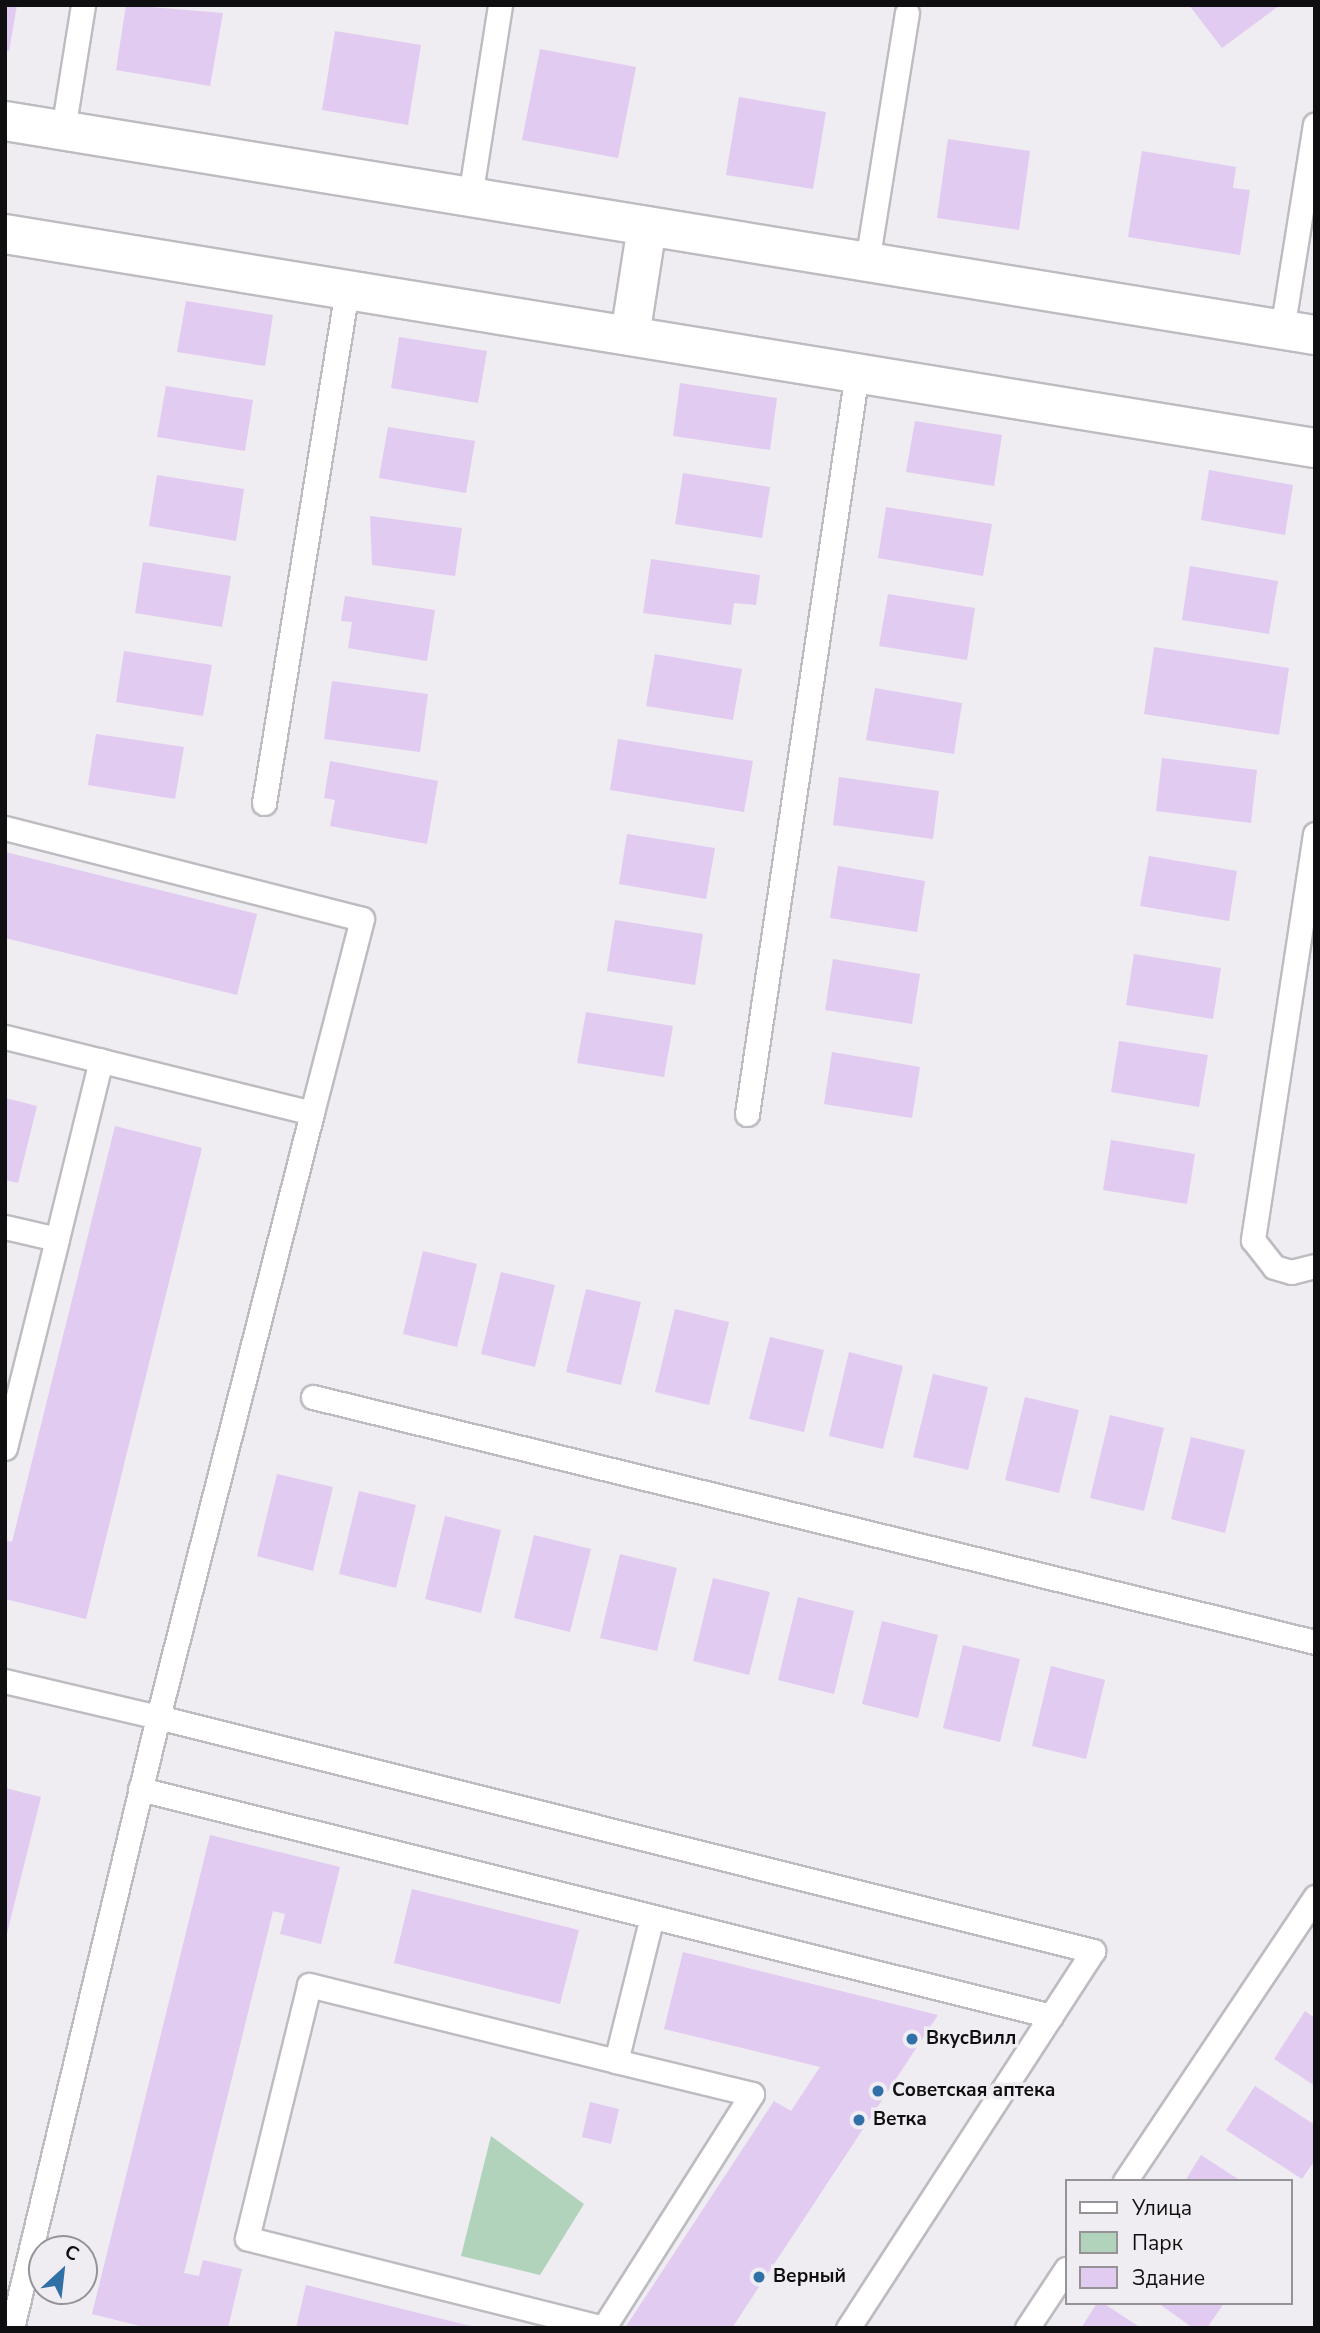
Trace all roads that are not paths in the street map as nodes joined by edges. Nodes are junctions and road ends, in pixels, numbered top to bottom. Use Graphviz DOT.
graph roads {
  1 [pos="83,5"];
  2 [pos="500,5"];
  3 [pos="907,13"];
  4 [pos="5,121"];
  5 [pos="1315,125"];
  6 [pos="62,130"];
  7 [pos="470,197"];
  8 [pos="647,226"];
  9 [pos="5,234"];
  10 [pos="867,262"];
  11 [pos="347,290"];
  12 [pos="1298,332"];
  13 [pos="630,336"];
  14 [pos="857,373"];
  15 [pos="1315,448"];
  16 [pos="264,803"];
  17 [pos="5,828"];
  18 [pos="1315,834"];
  19 [pos="5,1037"];
  20 [pos="101,1060"];
  21 [pos="313,1113"];
  22 [pos="747,1114"];
  23 [pos="5,1227"];
  24 [pos="57,1239"];
  25 [pos="1315,1266"];
  26 [pos="313,1397"];
  27 [pos="5,1448"];
  28 [pos="1315,1642"];
  29 [pos="5,1681"];
  30 [pos="158,1717"];
  31 [pos="140,1789"];
  32 [pos="1315,1897"];
  33 [pos="652,1917"];
  34 [pos="1051,2016"];
  35 [pos="616,2061"];
  36 [pos="1126,2179"];
  37 [pos="1064,2272"];
  38 [pos="604,2327"];
  39 [pos="12,2328"];
  40 [pos="848,2328"];
  41 [pos="1027,2328"];
  1 -- 6 [label="lane"];
  2 -- 7 [label="lane"];
  3 -- 10 [label="lane"];
  4 -- 6 [label="street"];
  5 -- 12 [label="lane"];
  6 -- 7 [label="street"];
  7 -- 8 [label="street"];
  8 -- 10 [label="street"];
  8 -- 13 [label="street"];
  9 -- 11 [label="street"];
  10 -- 12 [label="street"];
  11 -- 13 [label="street"];
  11 -- 16 [label="lane"];
  13 -- 14 [label="street"];
  14 -- 15 [label="street"];
  14 -- 22 [label="lane"];
  17 -- 21 [label="lane"];
  18 -- 25 [label="lane"];
  19 -- 20 [label="lane"];
  20 -- 21 [label="lane"];
  20 -- 24 [label="lane"];
  21 -- 30 [label="lane"];
  23 -- 24 [label="lane"];
  24 -- 27 [label="lane"];
  26 -- 28 [label="lane"];
  29 -- 30 [label="lane"];
  30 -- 31 [label="lane"];
  30 -- 34 [label="lane"];
  31 -- 33 [label="lane"];
  31 -- 39 [label="lane"];
  32 -- 36 [label="lane"];
  33 -- 34 [label="lane"];
  33 -- 35 [label="lane"];
  34 -- 40 [label="lane"];
  35 -- 38 [label="lane"];
  35 -- 38 [label="lane"];
  37 -- 41 [label="lane"];
}
